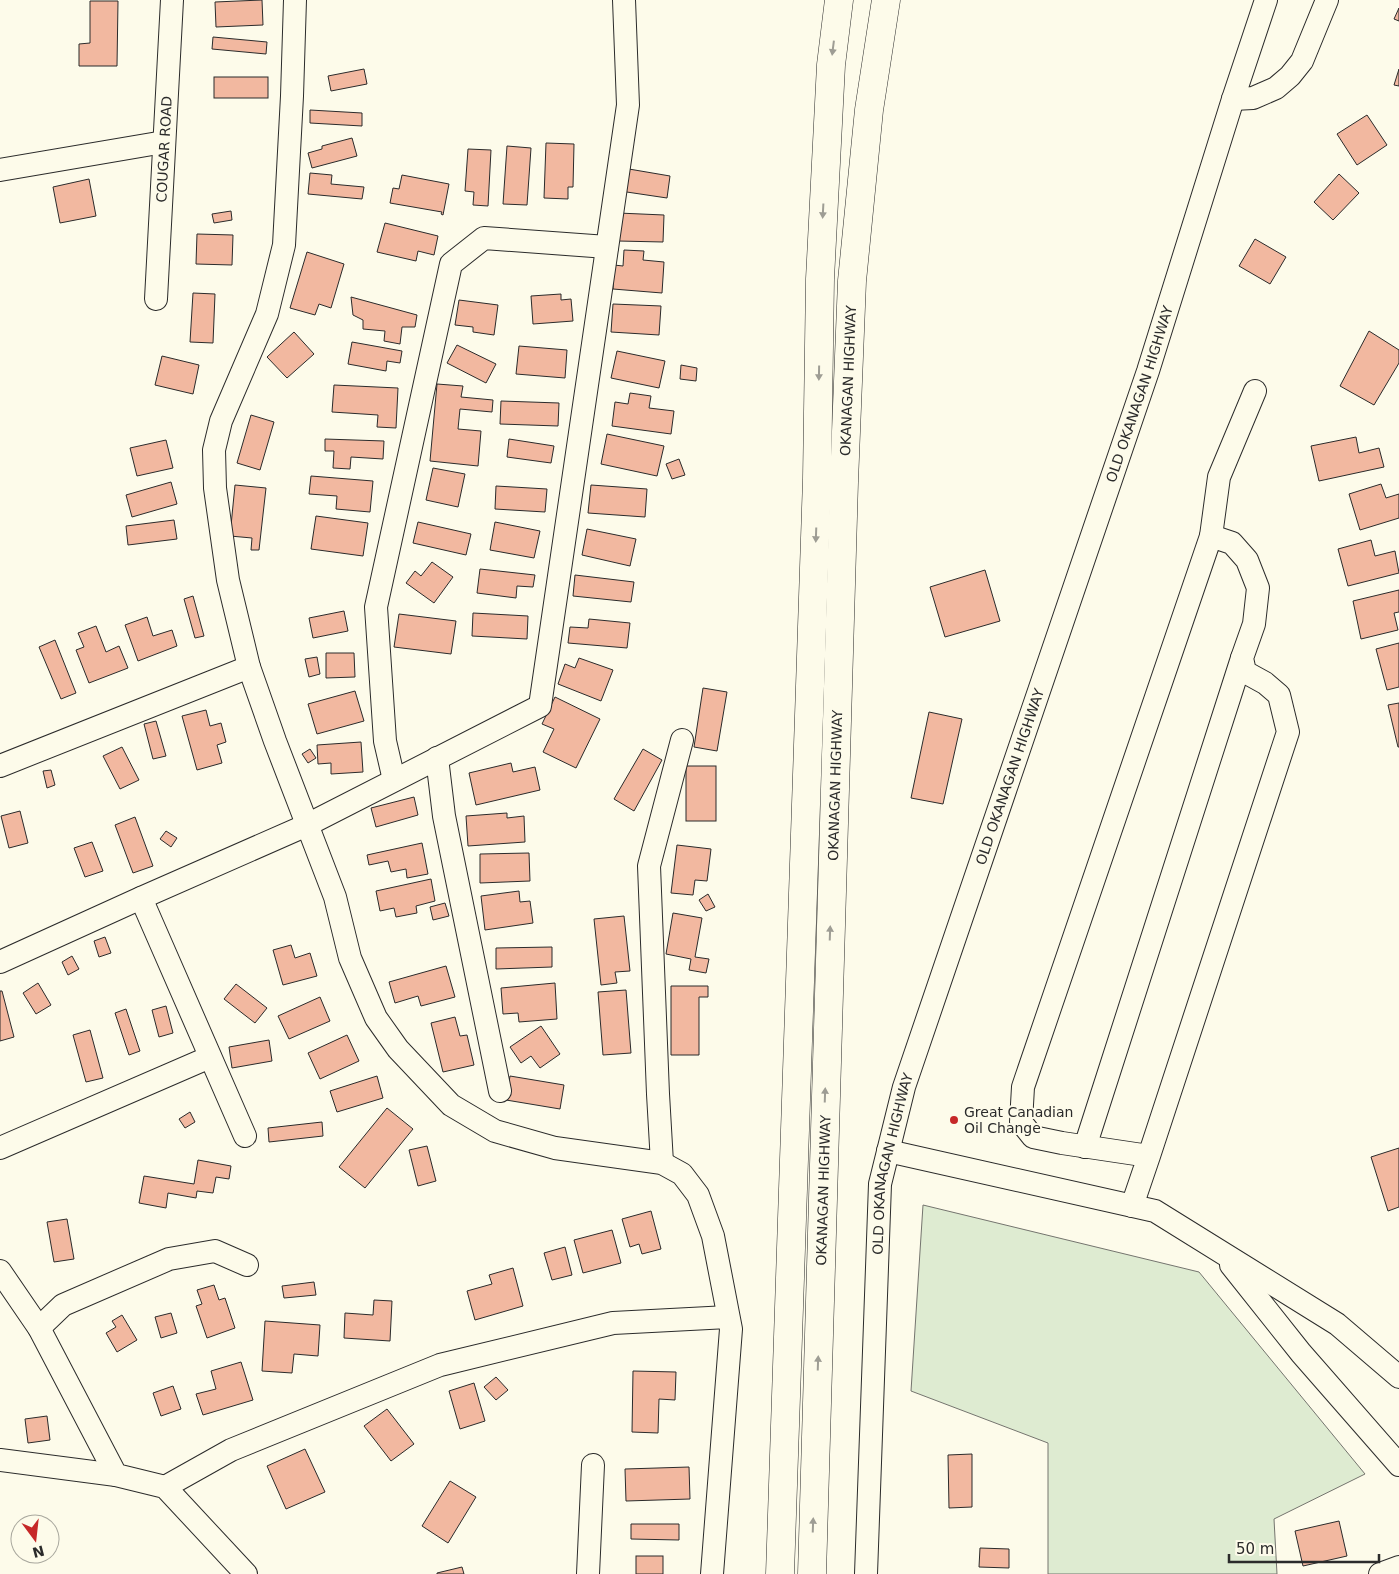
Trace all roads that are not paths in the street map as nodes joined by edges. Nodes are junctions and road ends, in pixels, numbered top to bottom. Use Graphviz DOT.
graph roads {
  1 [pos="172,0"];
  2 [pos="295,0"];
  3 [pos="624,0"];
  4 [pos="839,0"];
  5 [pos="886,0"];
  6 [pos="1266,0"];
  7 [pos="1327,0"];
  8 [pos="1233,99"];
  9 [pos="164,142"];
  10 [pos="0,170"];
  11 [pos="607,247"];
  12 [pos="156,299"];
  13 [pos="1255,391"];
  14 [pos="1211,536"];
  15 [pos="1242,658"];
  16 [pos="249,667"];
  17 [pos="682,740"];
  18 [pos="437,758"];
  19 [pos="0,766"];
  20 [pos="394,780"];
  21 [pos="307,825"];
  22 [pos="141,898"];
  23 [pos="0,962"];
  24 [pos="210,1057"];
  25 [pos="500,1090"];
  26 [pos="245,1136"];
  27 [pos="1085,1146"];
  28 [pos="0,1148"];
  29 [pos="888,1151"];
  30 [pos="1149,1156"];
  31 [pos="662,1163"];
  32 [pos="1132,1206"];
  33 [pos="1221,1252"];
  34 [pos="248,1265"];
  35 [pos="0,1271"];
  36 [pos="728,1317"];
  37 [pos="38,1328"];
  38 [pos="1399,1377"];
  39 [pos="0,1460"];
  40 [pos="594,1465"];
  41 [pos="1399,1465"];
  42 [pos="116,1474"];
  43 [pos="166,1487"];
  44 [pos="1399,1567"];
  45 [pos="246,1574"];
  46 [pos="588,1574"];
  47 [pos="712,1574"];
  48 [pos="780,1574"];
  49 [pos="812,1574"];
  50 [pos="866,1574"];
  51 [pos="1380,1574"];
  1 -- 9 [label="street, COUGAR ROAD"];
  2 -- 16 [label="street"];
  3 -- 11 [label="street"];
  4 -- 48 [label="highway, OKANAGAN HIGHWAY, one-way"];
  49 -- 5 [label="highway, OKANAGAN HIGHWAY, one-way"];
  6 -- 8 [label="street, OLD OKANAGAN HIGHWAY"];
  7 -- 8 [label="street"];
  8 -- 29 [label="street, OLD OKANAGAN HIGHWAY"];
  9 -- 10 [label="street"];
  9 -- 12 [label="street, COUGAR ROAD"];
  11 -- 18 [label="street"];
  11 -- 20 [label="street"];
  13 -- 14 [label="street"];
  14 -- 15 [label="street"];
  14 -- 27 [label="street"];
  15 -- 27 [label="street"];
  15 -- 30 [label="street"];
  16 -- 19 [label="street"];
  16 -- 21 [label="street"];
  17 -- 31 [label="street"];
  18 -- 20 [label="street"];
  18 -- 25 [label="street"];
  20 -- 21 [label="street"];
  21 -- 22 [label="street"];
  21 -- 31 [label="street"];
  22 -- 23 [label="street"];
  22 -- 24 [label="street"];
  24 -- 26 [label="street"];
  24 -- 28 [label="street"];
  27 -- 30 [label="street"];
  29 -- 32 [label="street"];
  29 -- 50 [label="street, OLD OKANAGAN HIGHWAY"];
  30 -- 32 [label="street"];
  31 -- 36 [label="street"];
  32 -- 33 [label="street"];
  33 -- 38 [label="street"];
  33 -- 41 [label="street"];
  34 -- 37 [label="street"];
  35 -- 37 [label="street"];
  36 -- 43 [label="street"];
  36 -- 47 [label="street"];
  37 -- 42 [label="street"];
  39 -- 42 [label="street"];
  40 -- 46 [label="street"];
  42 -- 43 [label="street"];
  43 -- 45 [label="street"];
  44 -- 51 [label="street"];
}
